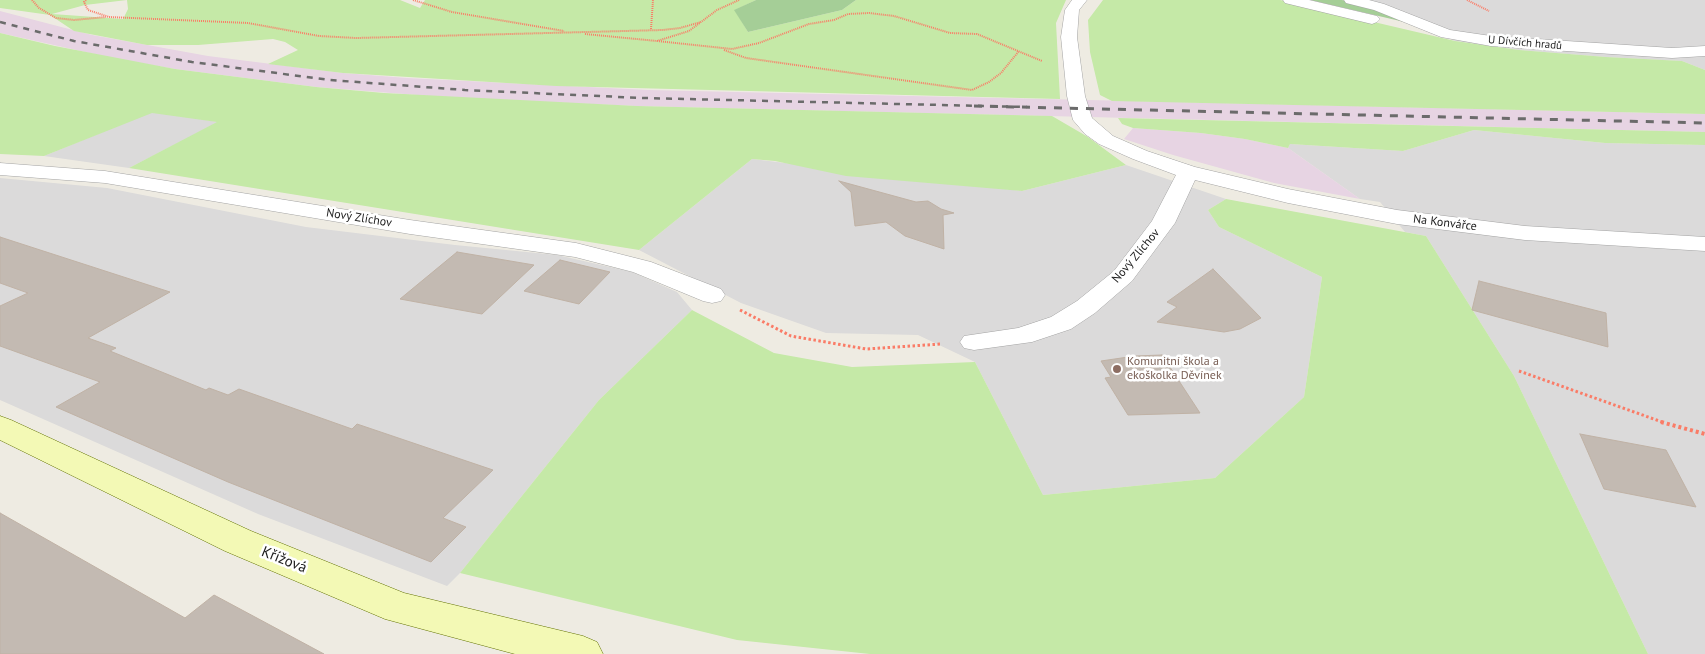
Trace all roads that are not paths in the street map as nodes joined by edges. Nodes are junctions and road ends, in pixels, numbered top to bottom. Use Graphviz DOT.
graph roads {
  1 [pos="1080,0"];
  2 [pos="1290,0"];
  3 [pos="1351,0"];
  4 [pos="1447,34"];
  5 [pos="1705,52"];
  6 [pos="0,169"];
  7 [pos="1188,172"];
  8 [pos="1705,244"];
  9 [pos="712,295"];
  10 [pos="974,342"];
  11 [pos="0,427"];
  12 [pos="583,654"];
  1 -- 7 [label="street, Na Konvářce"];
  2 -- 4 [label="street"];
  3 -- 4 [label="street, U Dívčích hradů"];
  4 -- 5 [label="street, U Dívčích hradů"];
  6 -- 9 [label="street, Nový Zlíchov"];
  7 -- 8 [label="street, Na Konvářce"];
  7 -- 10 [label="street, Nový Zlíchov"];
  11 -- 12 [label="street, Křížová"];
}
